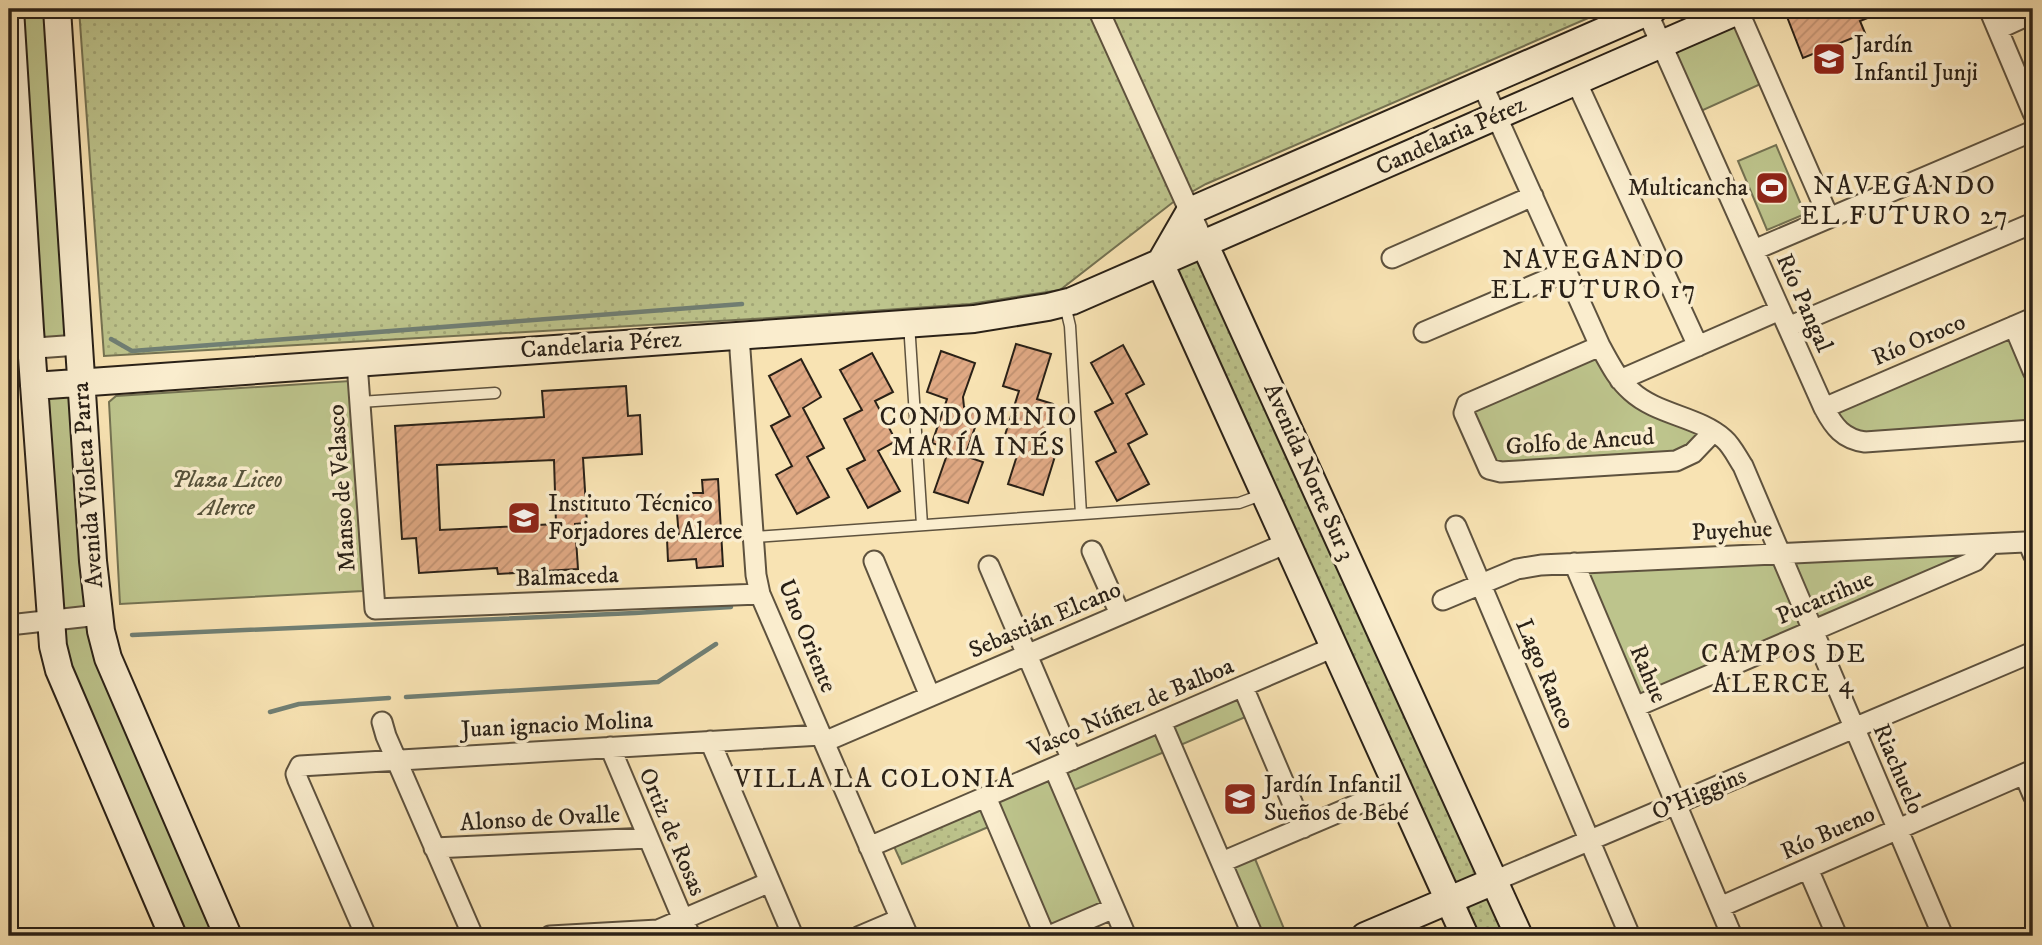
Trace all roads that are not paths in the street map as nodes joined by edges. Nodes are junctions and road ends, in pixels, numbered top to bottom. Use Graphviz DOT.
graph roads {
  1 [pos="10,9"];
  2 [pos="57,9"];
  3 [pos="1098,9"];
  4 [pos="1989,9"];
  5 [pos="1651,10"];
  6 [pos="1740,10"];
  7 [pos="2033,13"];
  8 [pos="1998,29"];
  9 [pos="1661,44"];
  10 [pos="1576,81"];
  11 [pos="1482,83"];
  12 [pos="2033,113"];
  13 [pos="1497,116"];
  14 [pos="2033,131"];
  15 [pos="1533,196"];
  16 [pos="1190,211"];
  17 [pos="1829,218"];
  18 [pos="2033,223"];
  19 [pos="1204,243"];
  20 [pos="1754,250"];
  21 [pos="1392,258"];
  22 [pos="1160,263"];
  23 [pos="1567,271"];
  24 [pos="1064,304"];
  25 [pos="2033,318"];
  26 [pos="1784,319"];
  27 [pos="909,323"];
  28 [pos="2014,326"];
  29 [pos="1424,332"];
  30 [pos="739,336"];
  31 [pos="78,345"];
  32 [pos="1600,346"];
  33 [pos="1698,346"];
  34 [pos="20,349"];
  35 [pos="357,363"];
  36 [pos="2033,371"];
  37 [pos="1620,380"];
  38 [pos="81,382"];
  39 [pos="34,386"];
  40 [pos="495,393"];
  41 [pos="360,402"];
  42 [pos="1824,408"];
  43 [pos="2033,430"];
  44 [pos="1713,432"];
  45 [pos="1265,494"];
  46 [pos="1081,514"];
  47 [pos="922,525"];
  48 [pos="1456,526"];
  49 [pos="754,537"];
  50 [pos="1287,542"];
  51 [pos="1991,544"];
  52 [pos="2031,549"];
  53 [pos="1092,551"];
  54 [pos="1778,554"];
  55 [pos="874,561"];
  56 [pos="1574,563"];
  57 [pos="989,566"];
  58 [pos="1480,584"];
  59 [pos="760,594"];
  60 [pos="1443,600"];
  61 [pos="375,609"];
  62 [pos="1120,614"];
  63 [pos="99,615"];
  64 [pos="50,620"];
  65 [pos="9,625"];
  66 [pos="1812,631"];
  67 [pos="1334,647"];
  68 [pos="2033,652"];
  69 [pos="1027,654"];
  70 [pos="1243,687"];
  71 [pos="930,696"];
  72 [pos="1635,707"];
  73 [pos="382,722"];
  74 [pos="1161,722"];
  75 [pos="1854,728"];
  76 [pos="822,738"];
  77 [pos="710,741"];
  78 [pos="610,747"];
  79 [pos="396,759"];
  80 [pos="1072,760"];
  81 [pos="1054,768"];
  82 [pos="2029,772"];
  83 [pos="1398,787"];
  84 [pos="2033,795"];
  85 [pos="986,797"];
  86 [pos="1675,804"];
  87 [pos="1303,828"];
  88 [pos="1897,830"];
  89 [pos="648,838"];
  90 [pos="1589,841"];
  91 [pos="869,847"];
  92 [pos="435,848"];
  93 [pos="1222,862"];
  94 [pos="1808,869"];
  95 [pos="1494,881"];
  96 [pos="770,882"];
  97 [pos="1449,900"];
  98 [pos="1720,907"];
  99 [pos="1114,908"];
  100 [pos="686,928"];
  101 [pos="904,928"];
  102 [pos="173,936"];
  103 [pos="228,936"];
  104 [pos="366,936"];
  105 [pos="472,936"];
  106 [pos="550,936"];
  107 [pos="793,936"];
  108 [pos="860,936"];
  109 [pos="1047,936"];
  110 [pos="1126,936"];
  111 [pos="1253,936"];
  112 [pos="1365,936"];
  113 [pos="1465,936"];
  114 [pos="1519,936"];
  115 [pos="1630,936"];
  116 [pos="1732,936"];
  117 [pos="1837,936"];
  118 [pos="1943,936"];
  1 -- 34 [label="street, Avenida Violeta Parra"];
  2 -- 31 [label="street, Avenida Violeta Parra"];
  3 -- 16 [label="street, Avenida Norte Sur 3"];
  4 -- 8 [label="street"];
  5 -- 9 [label="street, Río Pangal"];
  5 -- 11 [label="street, Candelaria Pérez"];
  6 -- 9 [label="street, Candelaria Pérez"];
  6 -- 17 [label="street"];
  7 -- 8 [label="street"];
  8 -- 12 [label="street"];
  9 -- 10 [label="street, Candelaria Pérez"];
  9 -- 20 [label="street, Río Pangal"];
  10 -- 13 [label="street, Candelaria Pérez"];
  10 -- 33 [label="street"];
  11 -- 13 [label="street"];
  11 -- 16 [label="street, Candelaria Pérez"];
  13 -- 15 [label="street"];
  13 -- 19 [label="street, Candelaria Pérez"];
  14 -- 17 [label="street"];
  15 -- 21 [label="street"];
  15 -- 23 [label="street"];
  16 -- 19 [label="street, Avenida Norte Sur 3"];
  16 -- 22 [label="street"];
  17 -- 20 [label="street"];
  18 -- 26 [label="street"];
  19 -- 22 [label="street, Candelaria Pérez"];
  19 -- 95 [label="street, Avenida Norte Sur 3"];
  20 -- 26 [label="street, Río Pangal"];
  22 -- 24 [label="street, Candelaria Pérez"];
  22 -- 45 [label="street, Avenida Norte Sur 3"];
  23 -- 29 [label="street"];
  23 -- 32 [label="street"];
  24 -- 27 [label="street, Candelaria Pérez"];
  24 -- 46 [label="lane"];
  25 -- 28 [label="street, Río Oroco"];
  26 -- 33 [label="street"];
  26 -- 42 [label="street, Río Pangal"];
  27 -- 30 [label="street, Candelaria Pérez"];
  27 -- 47 [label="lane"];
  28 -- 36 [label="street"];
  28 -- 42 [label="street, Río Oroco"];
  30 -- 35 [label="street, Candelaria Pérez"];
  30 -- 49 [label="street, Uno Oriente"];
  31 -- 34 [label="street"];
  31 -- 38 [label="street, Avenida Violeta Parra"];
  32 -- 37 [label="street"];
  32 -- 44 [label="street, Golfo de Ancud"];
  33 -- 37 [label="street"];
  34 -- 39 [label="street, Avenida Violeta Parra"];
  35 -- 38 [label="street, Candelaria Pérez"];
  35 -- 41 [label="street, Manso de Velasco"];
  37 -- 44 [label="street"];
  38 -- 39 [label="street, Candelaria Pérez"];
  38 -- 63 [label="street, Avenida Violeta Parra"];
  39 -- 64 [label="street, Avenida Violeta Parra"];
  40 -- 41 [label="lane"];
  41 -- 61 [label="street, Manso de Velasco"];
  42 -- 43 [label="street, Río Pangal"];
  44 -- 54 [label="street, Riachuelo"];
  45 -- 46 [label="lane"];
  45 -- 50 [label="street, Avenida Norte Sur 3"];
  46 -- 47 [label="lane"];
  47 -- 49 [label="lane"];
  48 -- 58 [label="street, Lago Ranco"];
  49 -- 59 [label="street, Uno Oriente"];
  50 -- 62 [label="street, Sebastián Elcano"];
  50 -- 67 [label="street, Avenida Norte Sur 3"];
  51 -- 52 [label="street, Puyehue"];
  51 -- 54 [label="street, Puyehue"];
  51 -- 66 [label="street, Pucatrihue"];
  53 -- 62 [label="street"];
  54 -- 56 [label="street, Puyehue"];
  54 -- 66 [label="street, Riachuelo"];
  55 -- 71 [label="street"];
  56 -- 58 [label="street, Puyehue"];
  56 -- 72 [label="street, Rahue"];
  57 -- 69 [label="street"];
  58 -- 60 [label="street, Puyehue"];
  58 -- 90 [label="street, Lago Ranco"];
  59 -- 61 [label="street, Balmaceda"];
  59 -- 76 [label="street, Uno Oriente"];
  62 -- 69 [label="street, Sebastián Elcano"];
  63 -- 64 [label="street"];
  63 -- 103 [label="street, Avenida Violeta Parra"];
  64 -- 65 [label="street"];
  64 -- 102 [label="street, Avenida Violeta Parra"];
  66 -- 72 [label="street, Pucatrihue"];
  66 -- 75 [label="street, Riachuelo"];
  67 -- 70 [label="street, Vasco Núñez de Balboa"];
  67 -- 83 [label="street, Avenida Norte Sur 3"];
  68 -- 75 [label="street, O'Higgins"];
  69 -- 71 [label="street, Sebastián Elcano"];
  69 -- 80 [label="street"];
  70 -- 74 [label="street, Vasco Núñez de Balboa"];
  70 -- 87 [label="street"];
  71 -- 76 [label="street, Sebastián Elcano"];
  72 -- 86 [label="street, Rahue"];
  73 -- 79 [label="street"];
  74 -- 80 [label="street, Vasco Núñez de Balboa"];
  74 -- 93 [label="street"];
  75 -- 86 [label="street, O'Higgins"];
  75 -- 88 [label="street, Riachuelo"];
  76 -- 77 [label="street, Juan ignacio Molina"];
  76 -- 91 [label="street, Uno Oriente"];
  77 -- 78 [label="street, Juan ignacio Molina"];
  77 -- 96 [label="street"];
  78 -- 79 [label="street, Juan ignacio Molina"];
  78 -- 89 [label="street, Ortiz de Rosas"];
  79 -- 92 [label="street"];
  79 -- 104 [label="street, Juan ignacio Molina"];
  80 -- 81 [label="street, Vasco Núñez de Balboa"];
  81 -- 85 [label="street, Vasco Núñez de Balboa"];
  81 -- 99 [label="street"];
  82 -- 84 [label="street"];
  82 -- 88 [label="street, Río Bueno"];
  83 -- 87 [label="street"];
  83 -- 97 [label="street, Avenida Norte Sur 3"];
  85 -- 91 [label="street, Vasco Núñez de Balboa"];
  85 -- 109 [label="street"];
  86 -- 90 [label="street, O'Higgins"];
  86 -- 98 [label="street, Rahue"];
  87 -- 93 [label="street"];
  88 -- 94 [label="street, Río Bueno"];
  88 -- 118 [label="street, Riachuelo"];
  89 -- 92 [label="street, Alonso de Ovalle"];
  89 -- 100 [label="street, Ortiz de Rosas"];
  90 -- 95 [label="street, O'Higgins"];
  90 -- 115 [label="street, Lago Ranco"];
  91 -- 101 [label="street, Uno Oriente"];
  92 -- 105 [label="street"];
  93 -- 111 [label="street"];
  94 -- 98 [label="street, Río Bueno"];
  94 -- 117 [label="street"];
  95 -- 97 [label="street, O'Higgins"];
  95 -- 114 [label="street, Avenida Norte Sur 3"];
  96 -- 100 [label="street"];
  96 -- 107 [label="street"];
  97 -- 112 [label="street, O'Higgins"];
  97 -- 113 [label="street, Avenida Norte Sur 3"];
  98 -- 116 [label="street, Rahue"];
  99 -- 109 [label="street"];
  99 -- 110 [label="street"];
  100 -- 106 [label="street"];
  101 -- 108 [label="street"];
}
